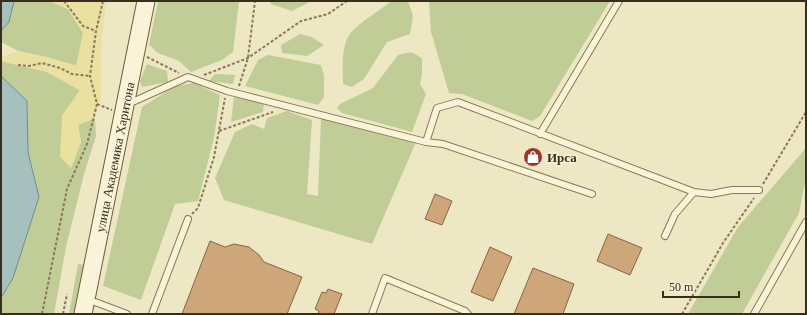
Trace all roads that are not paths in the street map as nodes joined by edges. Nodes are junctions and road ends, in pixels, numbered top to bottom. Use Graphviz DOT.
graph roads {
  1 [pos="146,1"];
  2 [pos="619,1"];
  3 [pos="123,110"];
  4 [pos="540,134"];
  5 [pos="426,142"];
  6 [pos="760,190"];
  7 [pos="694,192"];
  8 [pos="592,194"];
  9 [pos="188,219"];
  10 [pos="806,222"];
  11 [pos="665,236"];
  12 [pos="84,306"];
  13 [pos="127,314"];
  14 [pos="152,314"];
  15 [pos="372,314"];
  16 [pos="468,314"];
  17 [pos="754,314"];
  1 -- 3 [label="street, улица Академика Харитона"];
  2 -- 4 [label="lane"];
  3 -- 5 [label="lane"];
  3 -- 12 [label="street, улица Академика Харитона"];
  4 -- 5 [label="lane"];
  4 -- 7 [label="lane"];
  5 -- 8 [label="lane"];
  6 -- 7 [label="lane"];
  7 -- 11 [label="lane"];
  9 -- 14 [label="lane"];
  10 -- 17 [label="lane"];
  12 -- 13 [label="lane"];
  15 -- 16 [label="lane"];
}
